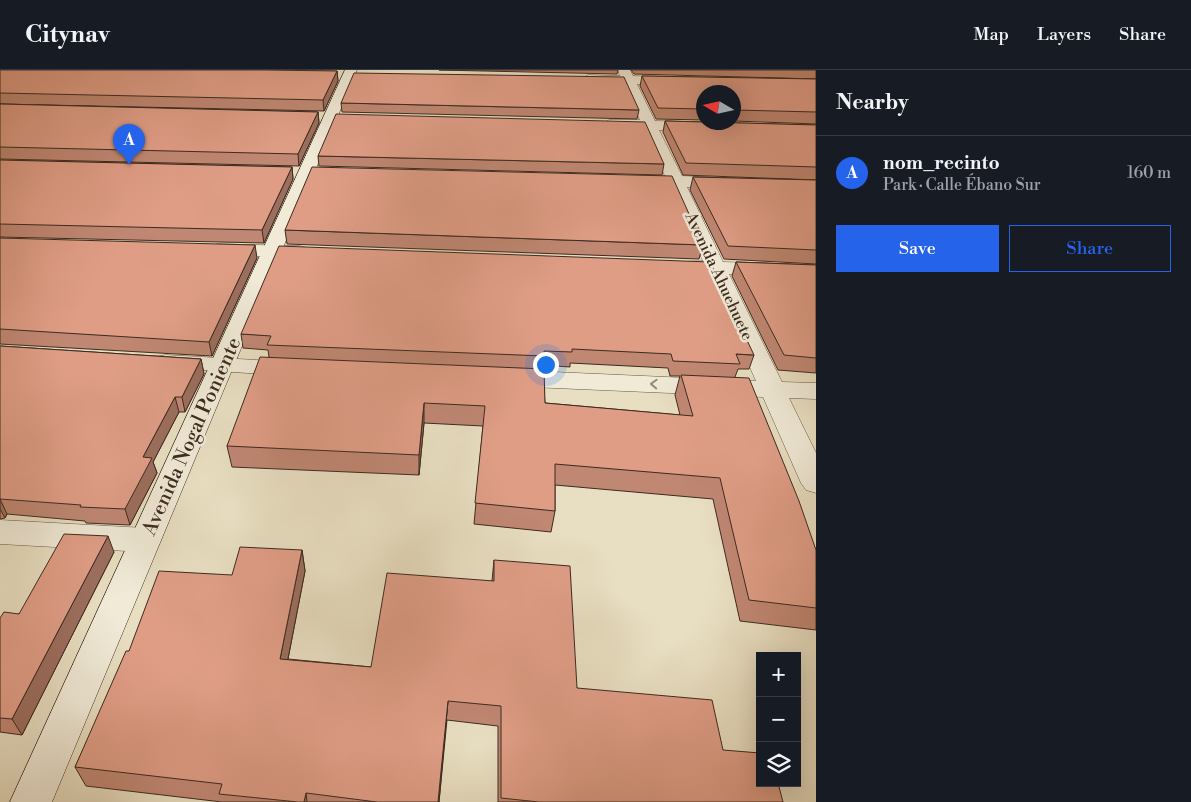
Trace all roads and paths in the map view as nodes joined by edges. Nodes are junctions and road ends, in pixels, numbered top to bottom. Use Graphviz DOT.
graph roads {
  1 [pos="348,73"];
  2 [pos="627,75"];
  3 [pos="579,79"];
  4 [pos="688,81"];
  5 [pos="590,124"];
  6 [pos="650,125"];
  7 [pos="696,126"];
  8 [pos="618,180"];
  9 [pos="676,181"];
  10 [pos="751,183"];
  11 [pos="195,249"];
  12 [pos="272,251"];
  13 [pos="321,253"];
  14 [pos="657,266"];
  15 [pos="716,268"];
  16 [pos="816,272"];
  17 [pos="144,361"];
  18 [pos="222,366"];
  19 [pos="310,370"];
  20 [pos="487,377"];
  21 [pos="773,389"];
  22 [pos="816,391"];
  23 [pos="816,483"];
  24 [pos="0,532"];
  25 [pos="145,540"];
  26 [pos="31,802"];
  1 -- 12 [label="street, Avenida Nogal Poniente"];
  2 -- 3 [label="street"];
  2 -- 4 [label="street"];
  2 -- 6 [label="street, Avenida Ahuehuete"];
  5 -- 6 [label="street"];
  6 -- 7 [label="street"];
  6 -- 9 [label="street, Avenida Ahuehuete"];
  8 -- 9 [label="street"];
  9 -- 10 [label="street"];
  9 -- 15 [label="street, Avenida Ahuehuete"];
  11 -- 12 [label="street"];
  12 -- 13 [label="street"];
  12 -- 18 [label="street, Avenida Nogal Poniente"];
  14 -- 15 [label="street"];
  15 -- 16 [label="street"];
  15 -- 21 [label="street, Avenida Ahuehuete"];
  17 -- 18 [label="street"];
  18 -- 19 [label="street"];
  18 -- 25 [label="street, Avenida Nogal Poniente"];
  21 -- 20 [label="street, one-way"];
  21 -- 22 [label="street"];
  21 -- 23 [label="street, Avenida Ahuehuete"];
  24 -- 25 [label="street"];
  25 -- 26 [label="street, Avenida Nogal Poniente"];
}
